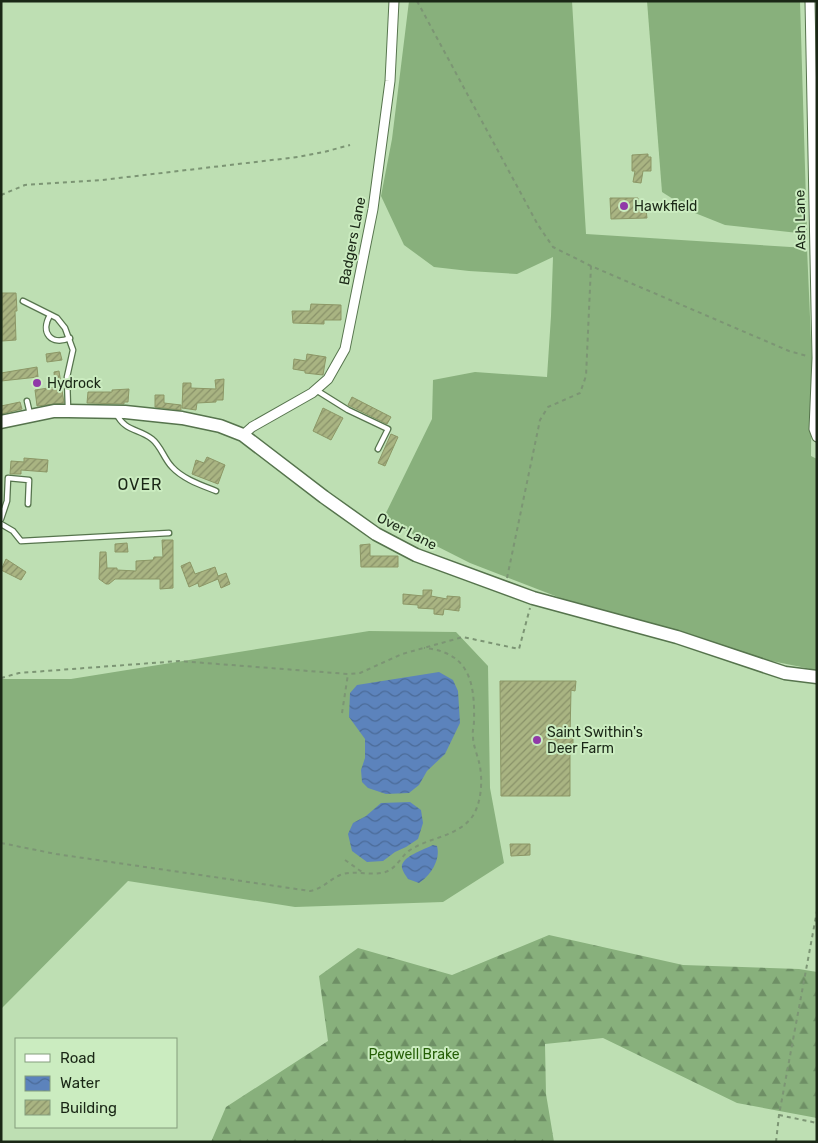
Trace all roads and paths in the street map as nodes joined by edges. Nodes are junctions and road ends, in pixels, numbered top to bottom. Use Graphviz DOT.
graph roads {
  1 [pos="394,1"];
  2 [pos="417,1"];
  3 [pos="810,1"];
  4 [pos="350,145"];
  5 [pos="1,195"];
  6 [pos="591,266"];
  7 [pos="23,301"];
  8 [pos="50,315"];
  9 [pos="816,335"];
  10 [pos="70,338"];
  11 [pos="817,358"];
  12 [pos="316,390"];
  13 [pos="27,401"];
  14 [pos="68,411"];
  15 [pos="115,412"];
  16 [pos="30,415"];
  17 [pos="1,422"];
  18 [pos="243,435"];
  19 [pos="817,437"];
  20 [pos="378,449"];
  21 [pos="216,492"];
  22 [pos="28,504"];
  23 [pos="1,519"];
  24 [pos="1,524"];
  25 [pos="169,533"];
  26 [pos="505,588"];
  27 [pos="533,598"];
  28 [pos="424,648"];
  29 [pos="348,674"];
  30 [pos="817,677"];
  31 [pos="1,678"];
  32 [pos="342,713"];
  33 [pos="1,843"];
  34 [pos="345,860"];
  35 [pos="362,872"];
  36 [pos="817,911"];
  37 [pos="779,1116"];
  38 [pos="817,1123"];
  39 [pos="776,1142"];
  1 -- 12 [label="street, Badgers Lane"];
  2 -- 6 [label="path"];
  3 -- 9 [label="street, Ash Lane"];
  4 -- 5 [label="path"];
  6 -- 11 [label="path"];
  6 -- 26 [label="path"];
  7 -- 8 [label="lane"];
  8 -- 10 [label="lane"];
  8 -- 10 [label="lane"];
  9 -- 11 [label="street, Ash Lane"];
  10 -- 14 [label="lane"];
  11 -- 19 [label="street, Ash Lane"];
  12 -- 18 [label="street, Badgers Lane"];
  12 -- 20 [label="lane"];
  13 -- 16 [label="lane"];
  14 -- 15 [label="street, Over Lane"];
  14 -- 16 [label="street, Over Lane"];
  15 -- 18 [label="street, Over Lane"];
  15 -- 21 [label="lane"];
  16 -- 17 [label="street, Over Lane"];
  18 -- 26 [label="street, Over Lane"];
  22 -- 23 [label="lane"];
  24 -- 25 [label="lane"];
  26 -- 27 [label="street, Over Lane"];
  27 -- 28 [label="path"];
  27 -- 30 [label="street, Over Lane"];
  28 -- 29 [label="path"];
  28 -- 35 [label="path"];
  29 -- 31 [label="path"];
  29 -- 32 [label="path"];
  33 -- 35 [label="path"];
  34 -- 35 [label="path"];
  36 -- 37 [label="path"];
  37 -- 38 [label="path"];
  37 -- 39 [label="path"];
}
